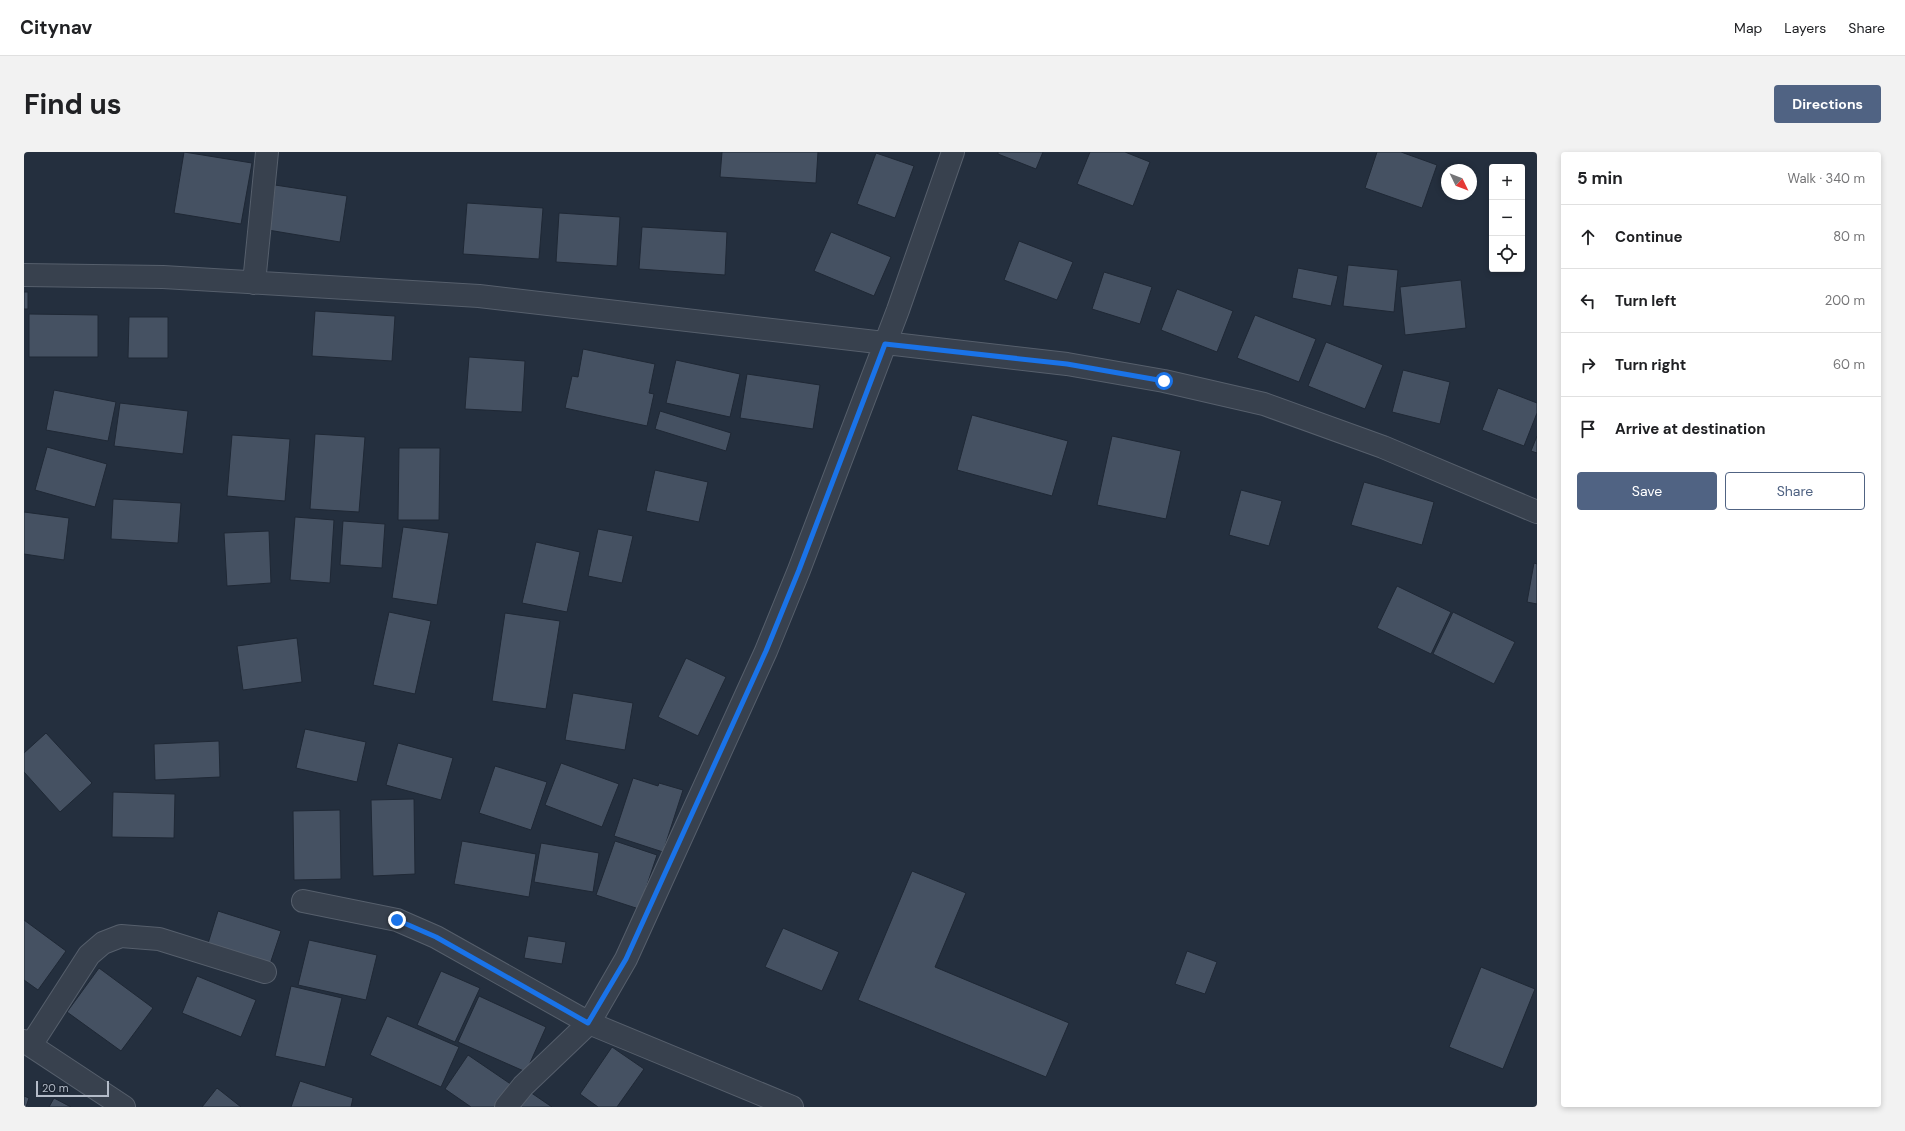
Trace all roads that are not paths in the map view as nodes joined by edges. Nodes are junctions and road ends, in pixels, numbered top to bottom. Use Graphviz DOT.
graph roads {
  1 [pos="267,152"];
  2 [pos="953,152"];
  3 [pos="24,275"];
  4 [pos="254,282"];
  5 [pos="885,344"];
  6 [pos="1537,512"];
  7 [pos="303,901"];
  8 [pos="265,972"];
  9 [pos="588,1023"];
  10 [pos="27,1043"];
  11 [pos="124,1107"];
  12 [pos="506,1107"];
  13 [pos="792,1107"];
  1 -- 4 [label="street"];
  2 -- 5 [label="street"];
  3 -- 4 [label="street"];
  4 -- 5 [label="street"];
  5 -- 6 [label="street"];
  5 -- 9 [label="street"];
  7 -- 9 [label="street"];
  8 -- 10 [label="street"];
  9 -- 12 [label="street"];
  9 -- 13 [label="street"];
  10 -- 11 [label="street"];
}
